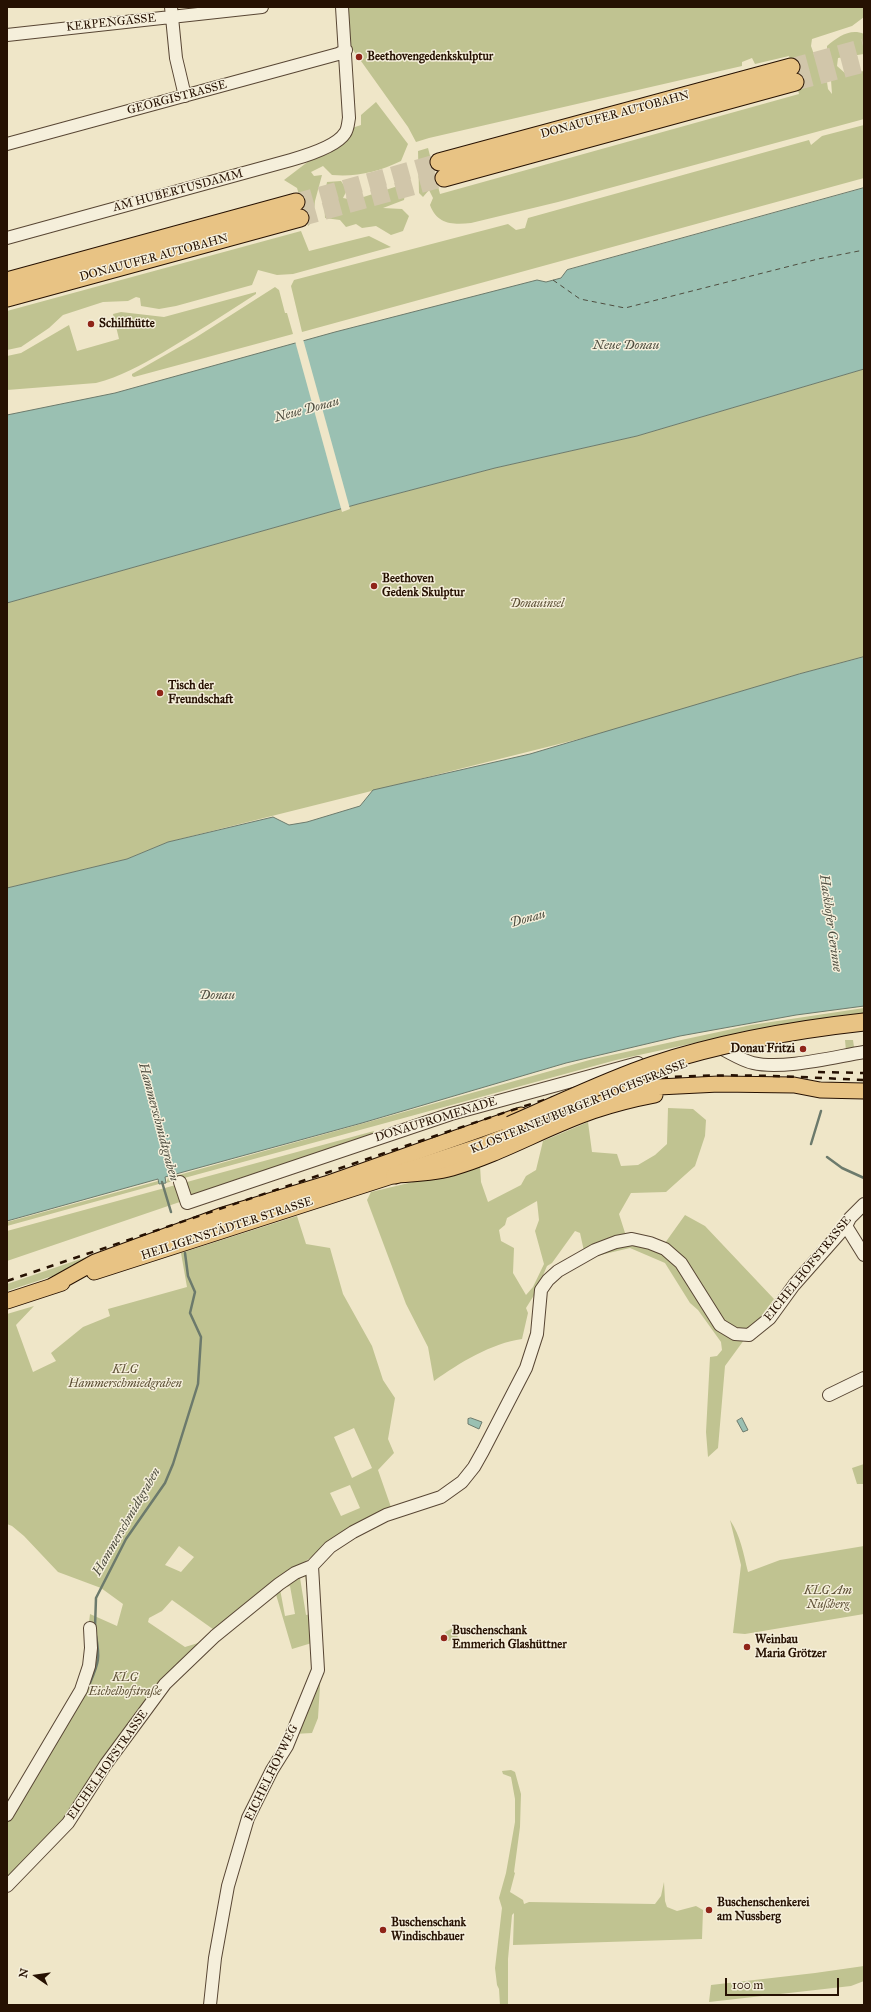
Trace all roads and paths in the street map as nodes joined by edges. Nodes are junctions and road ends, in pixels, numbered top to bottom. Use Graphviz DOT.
graph roads {
  1 [pos="262,7"];
  2 [pos="342,7"];
  3 [pos="171,12"];
  4 [pos="7,35"];
  5 [pos="346,50"];
  6 [pos="793,75"];
  7 [pos="185,96"];
  8 [pos="7,144"];
  9 [pos="442,170"];
  10 [pos="7,238"];
  11 [pos="7,281"];
  12 [pos="7,298"];
  13 [pos="864,1022"];
  14 [pos="864,1031"];
  15 [pos="864,1052"];
  16 [pos="820,1090"];
  17 [pos="864,1091"];
  18 [pos="446,1157"];
  19 [pos="395,1175"];
  20 [pos="180,1182"];
  21 [pos="864,1204"];
  22 [pos="846,1226"];
  23 [pos="864,1254"];
  24 [pos="52,1286"];
  25 [pos="7,1300"];
  26 [pos="864,1378"];
  27 [pos="829,1395"];
  28 [pos="312,1566"];
  29 [pos="90,1628"];
  30 [pos="7,1815"];
  31 [pos="7,1886"];
  32 [pos="210,2005"];
  1 -- 3 [label="street, KERPENGASSE"];
  2 -- 5 [label="street"];
  3 -- 4 [label="street, KERPENGASSE"];
  3 -- 7 [label="street"];
  5 -- 7 [label="street, GEORGISTRASSE"];
  5 -- 10 [label="street, AM HUBERTUSDAMM"];
  6 -- 9 [label="highway, DONAUUFER AUTOBAHN"];
  7 -- 8 [label="street, GEORGISTRASSE"];
  11 -- 12 [label="highway, DONAUUFER AUTOBAHN"];
  13 -- 18 [label="highway, KLOSTERNEUBURGER HOCHSTRASSE, bridge"];
  14 -- 18 [label="highway, KLOSTERNEUBURGER HOCHSTRASSE"];
  15 -- 20 [label="street, DONAUPROMENADE"];
  16 -- 17 [label="main road"];
  16 -- 19 [label="main road"];
  16 -- 24 [label="main road"];
  18 -- 19 [label="highway, HEILIGENSTÄDTER STRASSE"];
  19 -- 24 [label="main road, HEILIGENSTÄDTER STRASSE"];
  21 -- 22 [label="street, EICHELHOFSTRASSE"];
  22 -- 23 [label="street"];
  22 -- 28 [label="street, EICHELHOFSTRASSE"];
  24 -- 25 [label="main road, HEILIGENSTÄDTER STRASSE"];
  26 -- 27 [label="street"];
  28 -- 31 [label="street, EICHELHOFSTRASSE"];
  28 -- 32 [label="street, EICHELHOFWEG"];
  29 -- 30 [label="street"];
}
